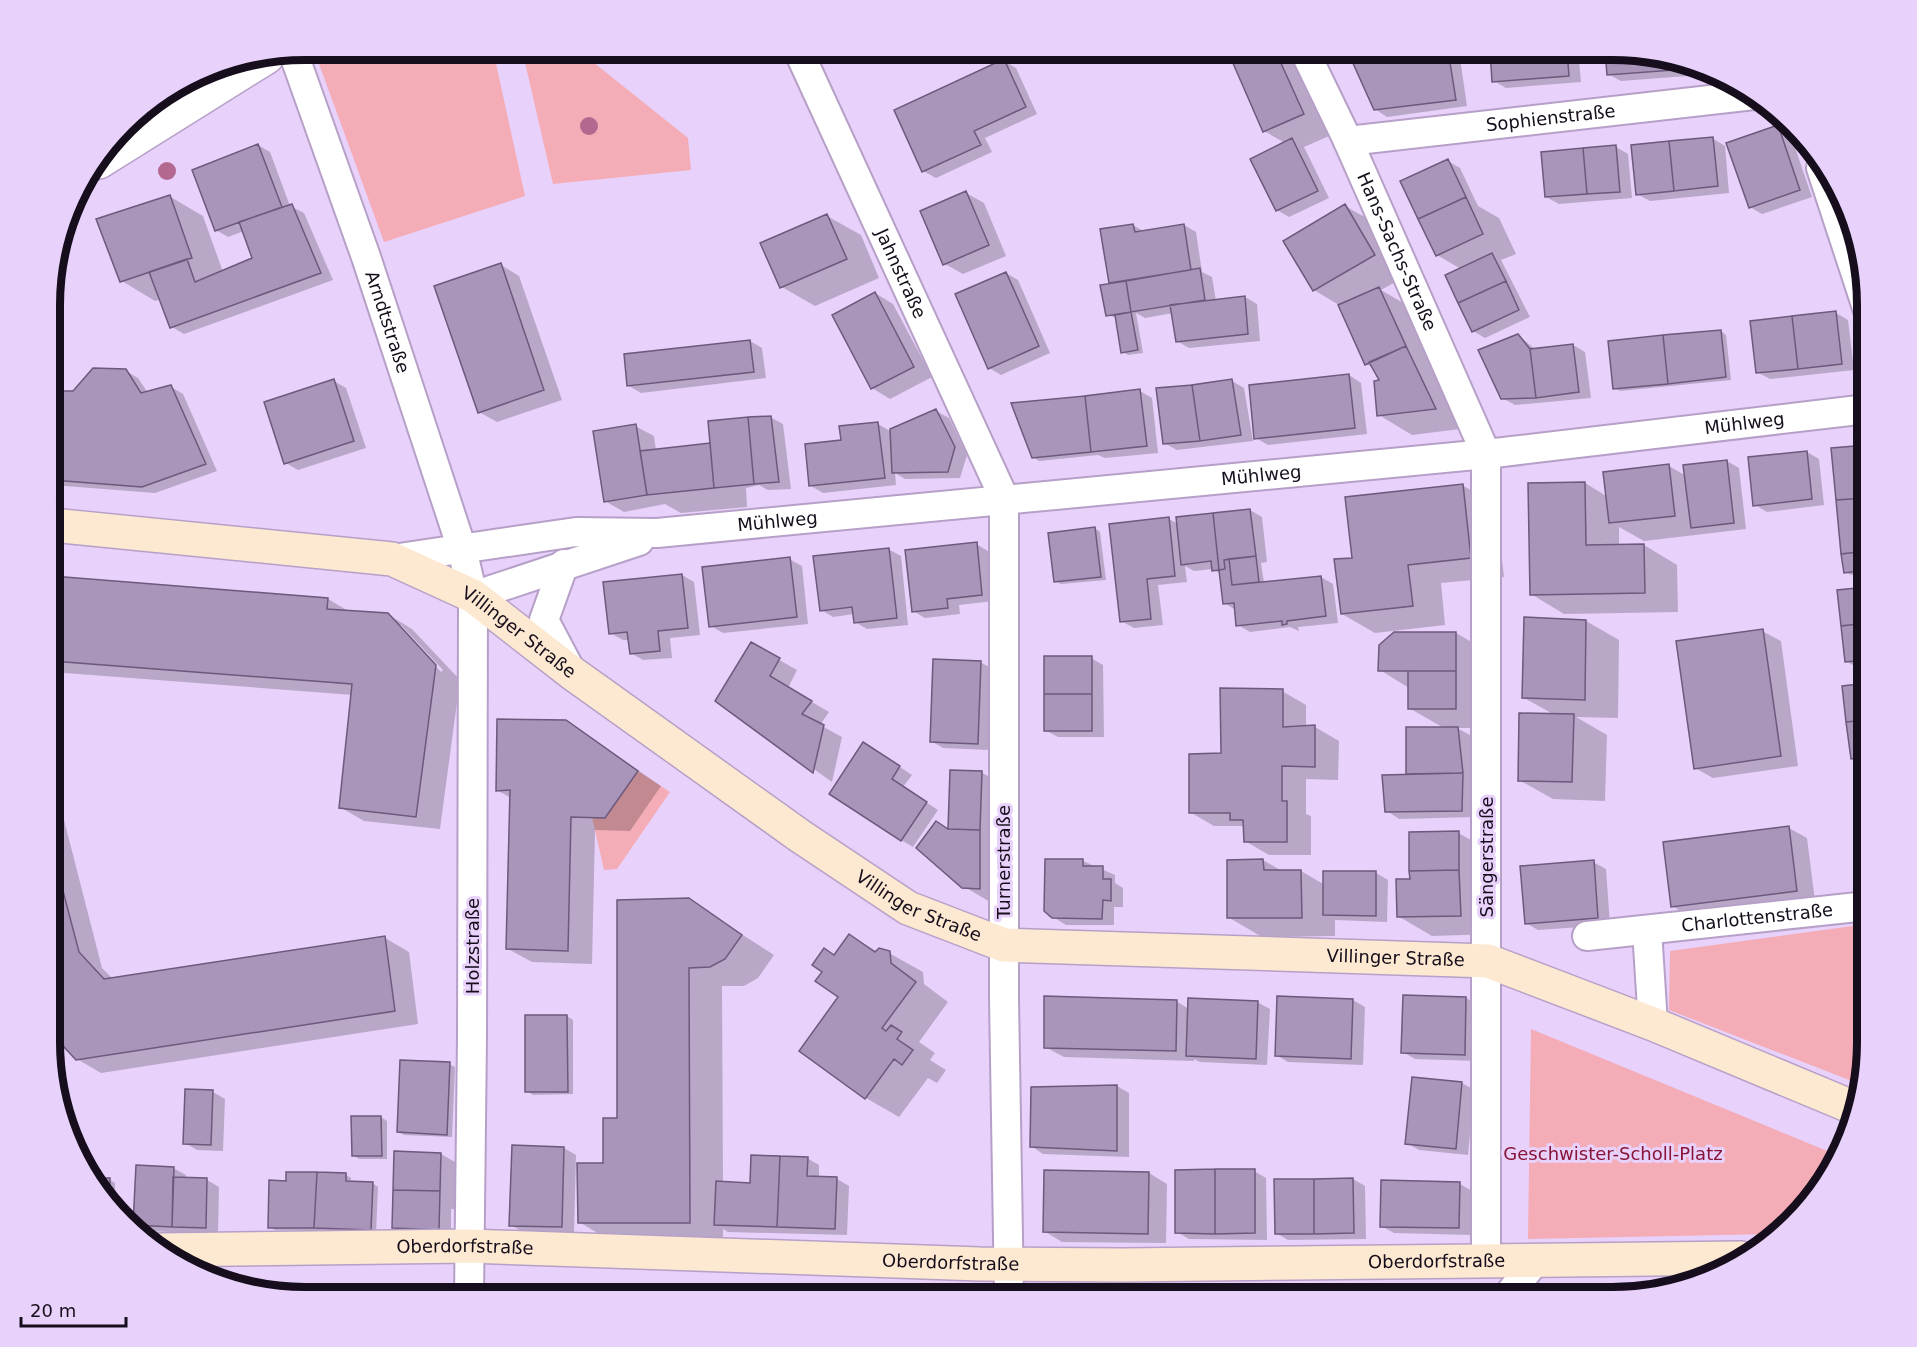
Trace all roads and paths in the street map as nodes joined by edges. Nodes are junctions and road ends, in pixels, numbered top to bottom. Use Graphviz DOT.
graph roads {
  1 [pos="803,60"];
  2 [pos="1309,60"];
  3 [pos="296,61"];
  4 [pos="253,66"];
  5 [pos="1740,97"];
  6 [pos="1348,141"];
  7 [pos="114,153"];
  8 [pos="1829,191"];
  9 [pos="1854,269"];
  10 [pos="1857,410"];
  11 [pos="1486,454"];
  12 [pos="1004,498"];
  13 [pos="60,526"];
  14 [pos="657,533"];
  15 [pos="462,549"];
  16 [pos="392,559"];
  17 [pos="564,564"];
  18 [pos="472,596"];
  19 [pos="572,673"];
  20 [pos="1857,907"];
  21 [pos="1647,930"];
  22 [pos="1587,936"];
  23 [pos="1004,945"];
  24 [pos="1488,961"];
  25 [pos="1653,1024"];
  26 [pos="1849,1106"];
  27 [pos="469,1246"];
  28 [pos="176,1250"];
  29 [pos="1727,1258"];
  30 [pos="1486,1260"];
  31 [pos="1536,1260"];
  32 [pos="1010,1264"];
  33 [pos="469,1287"];
  34 [pos="1009,1287"];
  35 [pos="1515,1287"];
  1 -- 12 [label="street, Jahnstraße"];
  2 -- 6 [label="street, Hans-Sachs-Straße"];
  3 -- 15 [label="street, Arndtstraße"];
  4 -- 7 [label="street"];
  5 -- 6 [label="street, Sophienstraße"];
  6 -- 11 [label="street, Hans-Sachs-Straße"];
  8 -- 9 [label="street"];
  10 -- 11 [label="street, Mühlweg"];
  11 -- 12 [label="street, Mühlweg"];
  11 -- 24 [label="street, Sängerstraße"];
  12 -- 14 [label="street, Mühlweg"];
  12 -- 23 [label="street, Turnerstraße"];
  13 -- 16 [label="main road, Villinger Straße"];
  14 -- 15 [label="street, Mühlweg"];
  14 -- 17 [label="street, Mühlweg"];
  15 -- 16 [label="street, Mühlweg"];
  15 -- 18 [label="street, Arndtstraße"];
  16 -- 18 [label="main road, Villinger Straße"];
  17 -- 18 [label="street, Mühlweg"];
  17 -- 19 [label="street"];
  18 -- 19 [label="main road, Villinger Straße"];
  18 -- 27 [label="street, Holzstraße"];
  19 -- 23 [label="main road, Villinger Straße"];
  20 -- 21 [label="street, Charlottenstraße"];
  21 -- 22 [label="street, Charlottenstraße"];
  21 -- 25 [label="street"];
  23 -- 24 [label="main road, Villinger Straße"];
  23 -- 32 [label="street, Turnerstraße"];
  24 -- 25 [label="main road, Villinger Straße"];
  24 -- 30 [label="street, Sängerstraße"];
  25 -- 26 [label="main road, Villinger Straße"];
  27 -- 28 [label="main road, Oberdorfstraße"];
  27 -- 32 [label="main road, Oberdorfstraße"];
  27 -- 33 [label="street, Holzstraße"];
  29 -- 31 [label="main road, Oberdorfstraße"];
  30 -- 31 [label="main road, Oberdorfstraße"];
  30 -- 32 [label="main road, Oberdorfstraße"];
  31 -- 35 [label="street"];
  32 -- 34 [label="street, Turnerstraße"];
}
